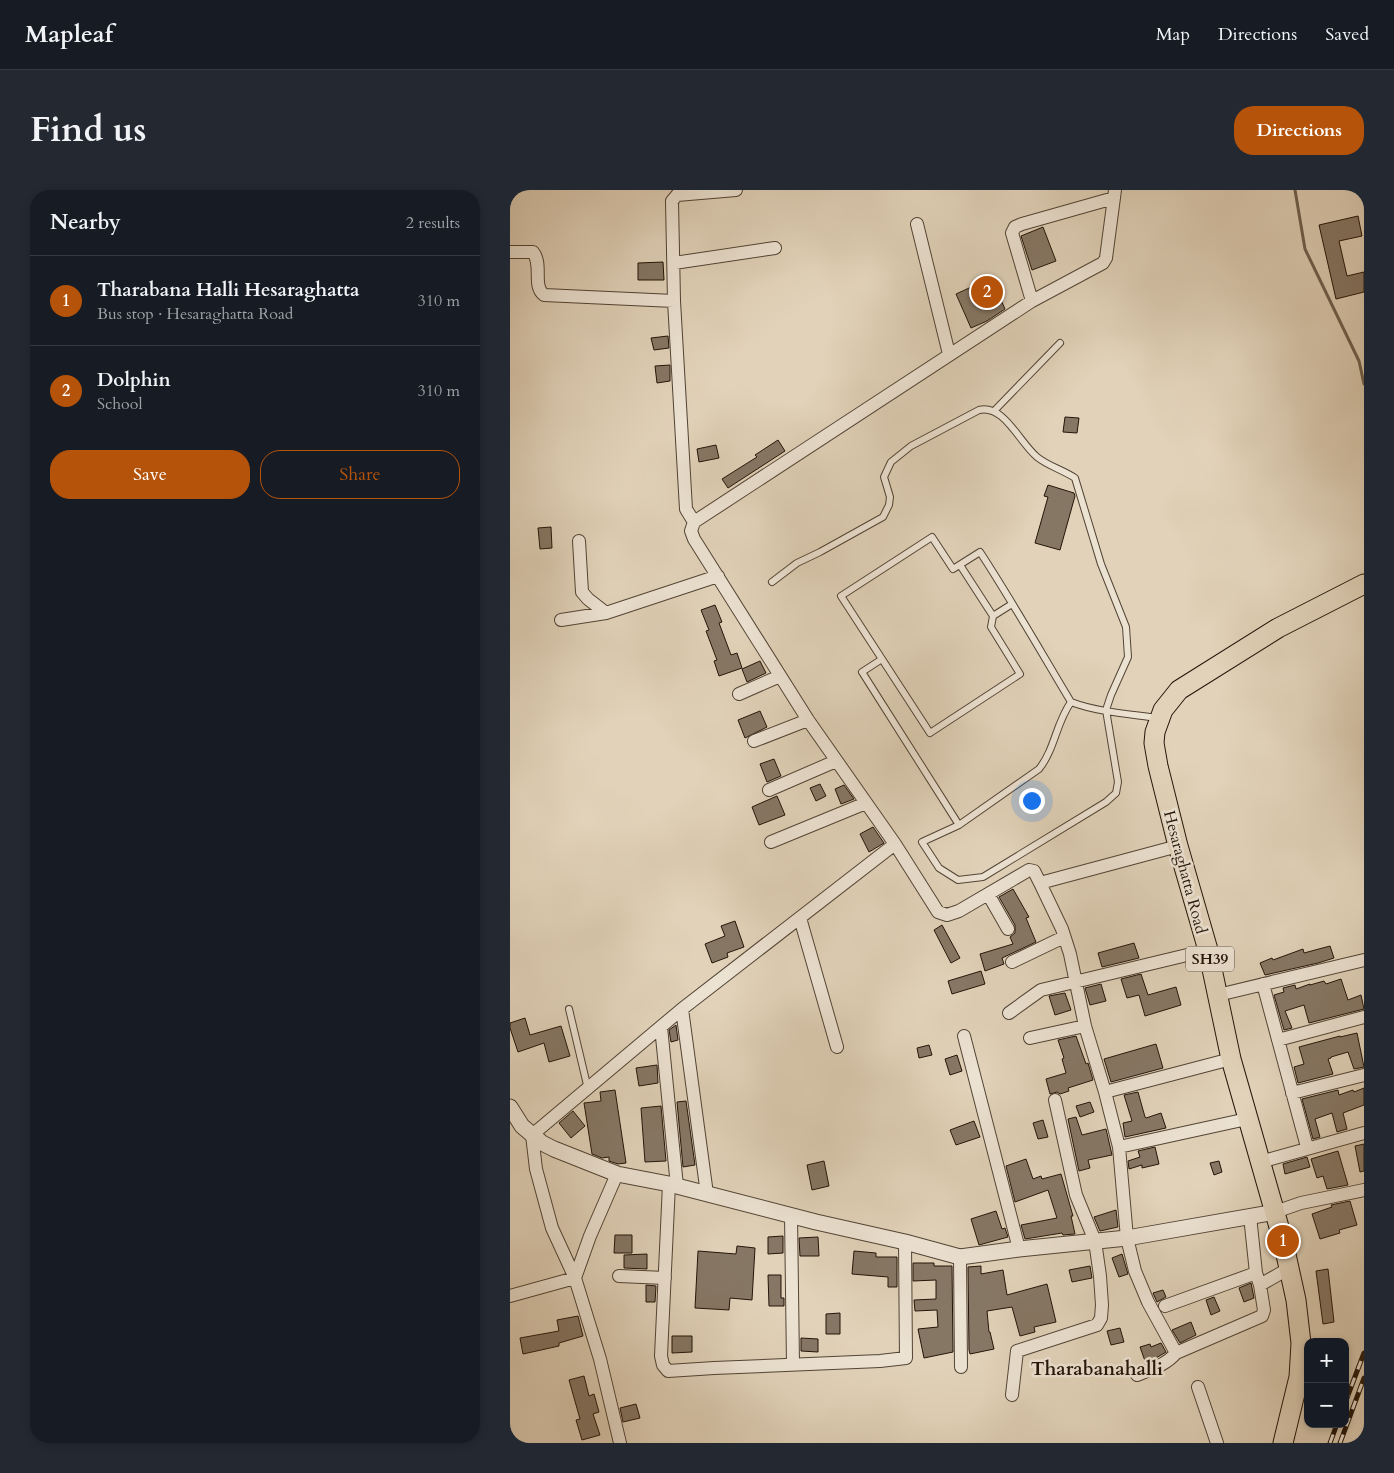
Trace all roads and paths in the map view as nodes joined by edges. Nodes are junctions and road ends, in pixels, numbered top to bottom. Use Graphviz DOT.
graph roads {
  1 [pos="736,190"];
  2 [pos="674,194"];
  3 [pos="1115,194"];
  4 [pos="917,224"];
  5 [pos="774,248"];
  6 [pos="510,252"];
  7 [pos="674,263"];
  8 [pos="674,301"];
  9 [pos="1032,301"];
  10 [pos="1060,343"];
  11 [pos="949,354"];
  12 [pos="995,410"];
  13 [pos="694,522"];
  14 [pos="580,541"];
  15 [pos="960,565"];
  16 [pos="718,576"];
  17 [pos="772,582"];
  18 [pos="1364,584"];
  19 [pos="1012,604"];
  20 [pos="606,613"];
  21 [pos="993,616"];
  22 [pos="561,620"];
  23 [pos="882,659"];
  24 [pos="780,676"];
  25 [pos="739,694"];
  26 [pos="1070,702"];
  27 [pos="1106,710"];
  28 [pos="1159,718"];
  29 [pos="808,720"];
  30 [pos="754,741"];
  31 [pos="836,761"];
  32 [pos="769,790"];
  33 [pos="866,803"];
  34 [pos="958,825"];
  35 [pos="772,842"];
  36 [pos="895,844"];
  37 [pos="1178,846"];
  38 [pos="1040,882"];
  39 [pos="988,894"];
  40 [pos="800,918"];
  41 [pos="1008,929"];
  42 [pos="1064,937"];
  43 [pos="1208,950"];
  44 [pos="1364,960"];
  45 [pos="1012,962"];
  46 [pos="1077,982"];
  47 [pos="1263,984"];
  48 [pos="1218,995"];
  49 [pos="569,1009"];
  50 [pos="682,1009"];
  51 [pos="1009,1014"];
  52 [pos="1364,1017"];
  53 [pos="1085,1026"];
  54 [pos="661,1027"];
  55 [pos="964,1036"];
  56 [pos="1030,1038"];
  57 [pos="1278,1040"];
  58 [pos="837,1047"];
  59 [pos="1231,1059"];
  60 [pos="1364,1075"];
  61 [pos="588,1089"];
  62 [pos="1105,1092"];
  63 [pos="1292,1092"];
  64 [pos="1055,1100"];
  65 [pos="510,1107"];
  66 [pos="1247,1119"];
  67 [pos="1364,1133"];
  68 [pos="532,1136"];
  69 [pos="1307,1147"];
  70 [pos="1119,1148"];
  71 [pos="1260,1162"];
  72 [pos="617,1174"];
  73 [pos="673,1186"];
  74 [pos="1364,1190"];
  75 [pos="707,1194"];
  76 [pos="1275,1212"];
  77 [pos="791,1216"];
  78 [pos="1250,1216"];
  79 [pos="1128,1238"];
  80 [pos="1096,1241"];
  81 [pos="905,1242"];
  82 [pos="1019,1249"];
  83 [pos="960,1257"];
  84 [pos="1288,1269"];
  85 [pos="619,1276"];
  86 [pos="575,1278"];
  87 [pos="665,1278"];
  88 [pos="1258,1279"];
  89 [pos="510,1296"];
  90 [pos="1165,1306"];
  91 [pos="1176,1353"];
  92 [pos="793,1364"];
  93 [pos="962,1367"];
  94 [pos="1137,1375"];
  95 [pos="1198,1386"];
  96 [pos="1012,1395"];
  97 [pos="620,1443"];
  98 [pos="1217,1443"];
  99 [pos="1283,1443"];
  1 -- 2 [label="street"];
  2 -- 7 [label="street"];
  3 -- 9 [label="street"];
  3 -- 9 [label="street"];
  4 -- 11 [label="street"];
  5 -- 7 [label="street"];
  6 -- 8 [label="street"];
  7 -- 8 [label="street"];
  8 -- 13 [label="street"];
  9 -- 11 [label="street"];
  10 -- 12 [label="lane"];
  11 -- 13 [label="street"];
  12 -- 17 [label="lane"];
  12 -- 27 [label="lane"];
  13 -- 16 [label="street"];
  14 -- 20 [label="street"];
  15 -- 19 [label="lane"];
  15 -- 21 [label="lane"];
  15 -- 23 [label="lane"];
  16 -- 20 [label="street"];
  16 -- 24 [label="street"];
  18 -- 28 [label="main road, Hesaraghatta Road / SH39"];
  19 -- 21 [label="lane"];
  19 -- 26 [label="lane"];
  20 -- 22 [label="street"];
  21 -- 23 [label="lane"];
  23 -- 34 [label="lane"];
  24 -- 25 [label="street"];
  24 -- 29 [label="street"];
  26 -- 27 [label="lane"];
  26 -- 34 [label="lane"];
  27 -- 28 [label="lane"];
  27 -- 34 [label="lane"];
  28 -- 37 [label="main road, Hesaraghatta Road / SH39"];
  29 -- 30 [label="street"];
  29 -- 31 [label="street"];
  31 -- 32 [label="street"];
  31 -- 33 [label="street"];
  33 -- 35 [label="street"];
  33 -- 36 [label="street"];
  36 -- 39 [label="street"];
  36 -- 40 [label="street"];
  37 -- 38 [label="street"];
  37 -- 43 [label="main road, Hesaraghatta Road / SH39"];
  38 -- 39 [label="street"];
  38 -- 42 [label="street"];
  39 -- 41 [label="street"];
  40 -- 50 [label="street"];
  40 -- 58 [label="street"];
  42 -- 45 [label="street"];
  42 -- 46 [label="street"];
  43 -- 46 [label="street"];
  43 -- 48 [label="main road, Hesaraghatta Road / SH39"];
  44 -- 47 [label="street"];
  46 -- 51 [label="street"];
  46 -- 53 [label="street"];
  47 -- 48 [label="street"];
  47 -- 57 [label="street"];
  48 -- 59 [label="main road, Hesaraghatta Road / SH39"];
  49 -- 61 [label="lane"];
  50 -- 54 [label="street"];
  50 -- 75 [label="street"];
  52 -- 57 [label="street"];
  53 -- 56 [label="street"];
  53 -- 62 [label="street"];
  54 -- 61 [label="street"];
  54 -- 73 [label="street"];
  55 -- 82 [label="street"];
  57 -- 63 [label="street"];
  59 -- 62 [label="street"];
  59 -- 66 [label="main road, Hesaraghatta Road / SH39"];
  60 -- 63 [label="street"];
  61 -- 68 [label="street"];
  62 -- 70 [label="street"];
  63 -- 69 [label="street"];
  64 -- 80 [label="street"];
  65 -- 68 [label="street"];
  66 -- 70 [label="street"];
  66 -- 71 [label="main road, Hesaraghatta Road / SH39"];
  67 -- 69 [label="street"];
  68 -- 72 [label="street"];
  68 -- 86 [label="street"];
  69 -- 71 [label="street"];
  70 -- 79 [label="street"];
  71 -- 76 [label="main road, Hesaraghatta Road / SH39"];
  72 -- 73 [label="street"];
  72 -- 86 [label="street"];
  73 -- 75 [label="street"];
  73 -- 87 [label="street"];
  74 -- 76 [label="street"];
  75 -- 77 [label="street"];
  76 -- 78 [label="street"];
  76 -- 84 [label="main road, Hesaraghatta Road / SH39"];
  77 -- 81 [label="street"];
  77 -- 92 [label="street"];
  78 -- 79 [label="street"];
  78 -- 88 [label="street"];
  79 -- 80 [label="street"];
  79 -- 91 [label="street"];
  80 -- 82 [label="street"];
  80 -- 96 [label="street"];
  81 -- 83 [label="street"];
  81 -- 92 [label="street"];
  82 -- 83 [label="street"];
  83 -- 93 [label="street"];
  84 -- 88 [label="street"];
  84 -- 99 [label="main road, Hesaraghatta Road / SH39"];
  85 -- 87 [label="street"];
  86 -- 89 [label="street"];
  86 -- 97 [label="street"];
  87 -- 92 [label="street"];
  88 -- 90 [label="street"];
  88 -- 91 [label="street"];
  91 -- 94 [label="street"];
  95 -- 98 [label="street"];
}
